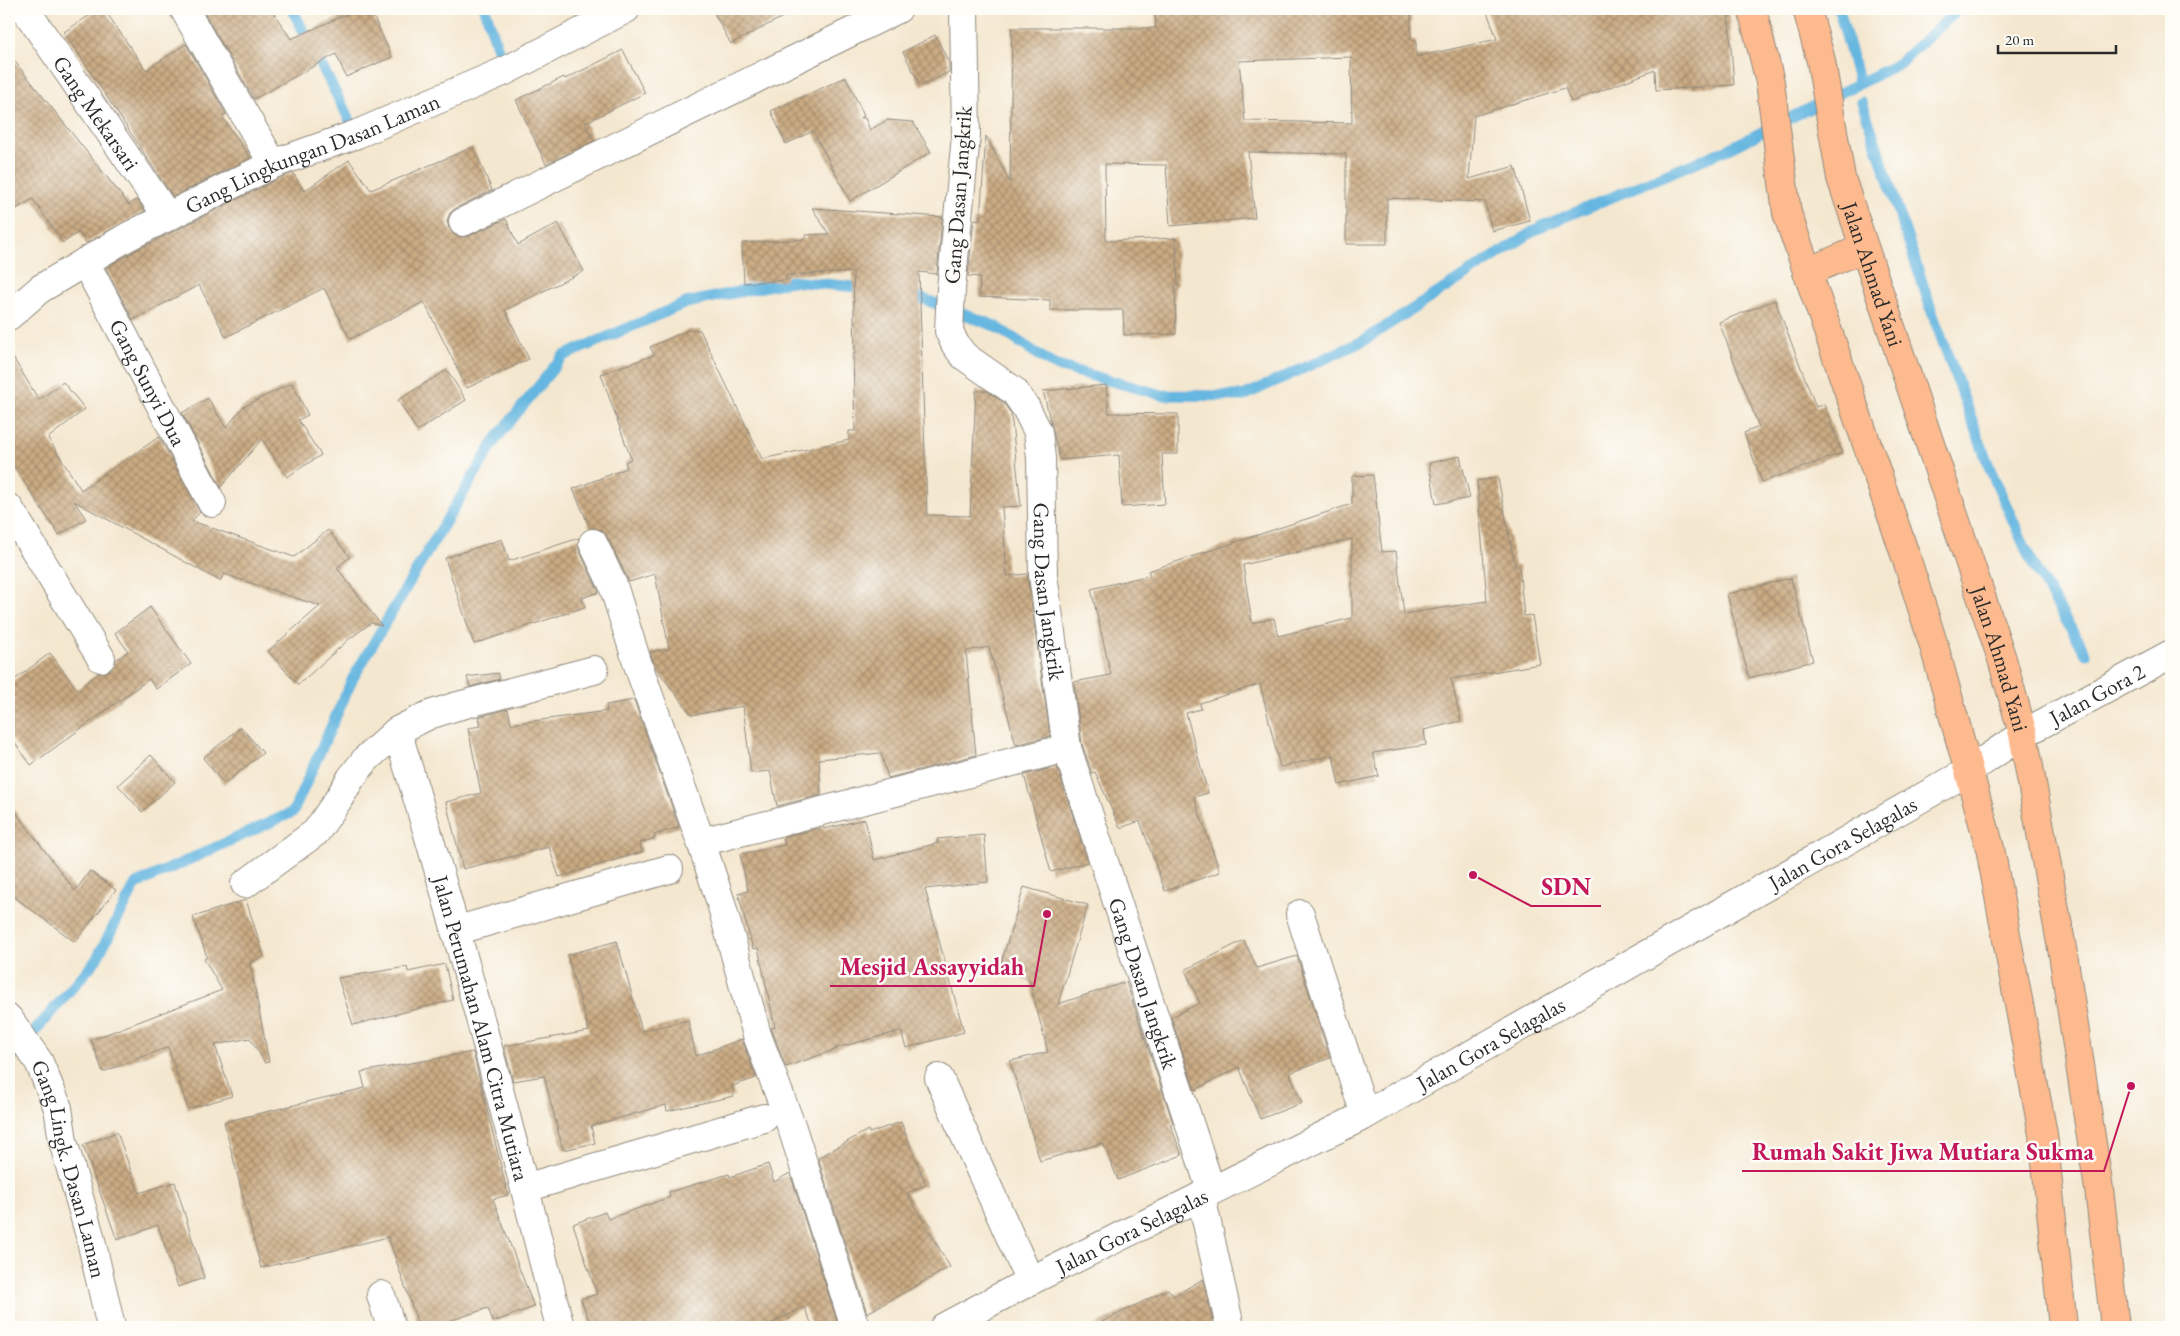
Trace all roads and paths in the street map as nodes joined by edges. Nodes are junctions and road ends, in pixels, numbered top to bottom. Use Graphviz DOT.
graph roads {
  1 [pos="25,9"];
  2 [pos="184,9"];
  3 [pos="626,9"];
  4 [pos="898,9"];
  5 [pos="964,9"];
  6 [pos="1752,9"];
  7 [pos="1807,9"];
  8 [pos="273,164"];
  9 [pos="168,217"];
  10 [pos="463,222"];
  11 [pos="1864,248"];
  12 [pos="85,262"];
  13 [pos="1807,272"];
  14 [pos="9,316"];
  15 [pos="212,503"];
  16 [pos="9,508"];
  17 [pos="593,543"];
  18 [pos="2171,654"];
  19 [pos="101,658"];
  20 [pos="594,670"];
  21 [pos="397,731"];
  22 [pos="2023,734"];
  23 [pos="1067,748"];
  24 [pos="1967,772"];
  25 [pos="701,842"];
  26 [pos="669,869"];
  27 [pos="244,884"];
  28 [pos="1300,914"];
  29 [pos="455,930"];
  30 [pos="9,1019"];
  31 [pos="939,1078"];
  32 [pos="1365,1115"];
  33 [pos="764,1118"];
  34 [pos="525,1188"];
  35 [pos="1206,1193"];
  36 [pos="1030,1281"];
  37 [pos="381,1296"];
  38 [pos="111,1327"];
  39 [pos="391,1327"];
  40 [pos="560,1327"];
  41 [pos="855,1327"];
  42 [pos="944,1327"];
  43 [pos="1230,1327"];
  44 [pos="2063,1327"];
  45 [pos="2115,1327"];
  1 -- 9 [label="street, Gang Mekarsari"];
  2 -- 8 [label="street"];
  3 -- 8 [label="street, Gang Lingkungan Dasan Laman"];
  4 -- 10 [label="street"];
  5 -- 23 [label="street, Gang Dasan Jangkrik"];
  6 -- 13 [label="highway"];
  7 -- 11 [label="highway, Jalan Ahmad Yani"];
  8 -- 9 [label="street, Gang Lingkungan Dasan Laman"];
  9 -- 12 [label="street, Gang Lingkungan Dasan Laman"];
  11 -- 13 [label="highway"];
  11 -- 22 [label="highway, Jalan Ahmad Yani"];
  12 -- 14 [label="street, Gang Lingkungan Dasan Laman"];
  12 -- 15 [label="street, Gang Sunyi Dua"];
  13 -- 24 [label="highway"];
  16 -- 19 [label="street"];
  17 -- 25 [label="street"];
  18 -- 22 [label="street, Jalan Gora 2"];
  20 -- 21 [label="street"];
  21 -- 27 [label="street"];
  21 -- 29 [label="street, Jalan Perumahan Alam Citra Mutiara"];
  22 -- 24 [label="street, Jalan Gora Selagalas"];
  22 -- 45 [label="highway, Jalan Ahmad Yani"];
  23 -- 25 [label="street"];
  23 -- 35 [label="street, Gang Dasan Jangkrik"];
  24 -- 32 [label="street, Jalan Gora Selagalas"];
  24 -- 44 [label="highway"];
  25 -- 41 [label="street"];
  26 -- 29 [label="street"];
  28 -- 32 [label="street"];
  29 -- 34 [label="street, Jalan Perumahan Alam Citra Mutiara"];
  30 -- 38 [label="street, Gang Lingk. Dasan Laman"];
  31 -- 36 [label="street"];
  32 -- 35 [label="street, Jalan Gora Selagalas"];
  33 -- 34 [label="street"];
  34 -- 40 [label="street, Jalan Perumahan Alam Citra Mutiara"];
  35 -- 36 [label="street, Jalan Gora Selagalas"];
  35 -- 43 [label="street, Gang Dasan Jangkrik"];
  36 -- 42 [label="street, Jalan Gora Selagalas"];
  37 -- 39 [label="street"];
}
